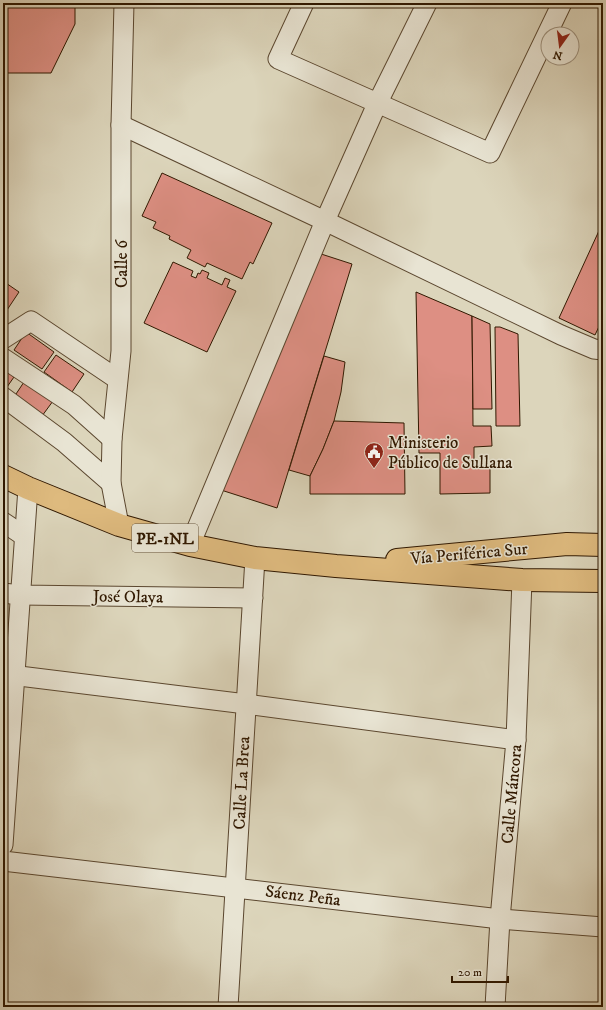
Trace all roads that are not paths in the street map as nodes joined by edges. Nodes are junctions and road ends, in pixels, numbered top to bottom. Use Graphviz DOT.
graph roads {
  1 [pos="124,3"];
  2 [pos="304,3"];
  3 [pos="427,3"];
  4 [pos="562,3"];
  5 [pos="378,104"];
  6 [pos="121,125"];
  7 [pos="324,221"];
  8 [pos="3,339"];
  9 [pos="603,350"];
  10 [pos="3,358"];
  11 [pos="117,379"];
  12 [pos="3,397"];
  13 [pos="112,439"];
  14 [pos="3,476"];
  15 [pos="111,483"];
  16 [pos="28,488"];
  17 [pos="3,522"];
  18 [pos="119,525"];
  19 [pos="24,536"];
  20 [pos="190,545"];
  21 [pos="603,545"];
  22 [pos="255,558"];
  23 [pos="336,566"];
  24 [pos="522,580"];
  25 [pos="603,581"];
  26 [pos="12,594"];
  27 [pos="253,598"];
  28 [pos="9,675"];
  29 [pos="246,704"];
  30 [pos="516,740"];
  31 [pos="3,845"];
  32 [pos="3,861"];
  33 [pos="235,887"];
  34 [pos="500,919"];
  35 [pos="603,928"];
  36 [pos="228,1007"];
  37 [pos="495,1007"];
  1 -- 6 [label="street, Calle 6"];
  2 -- 5 [label="street"];
  3 -- 5 [label="street"];
  4 -- 5 [label="street"];
  5 -- 7 [label="street"];
  6 -- 7 [label="street"];
  6 -- 11 [label="street, Calle 6"];
  7 -- 9 [label="street"];
  7 -- 20 [label="street"];
  8 -- 11 [label="street"];
  10 -- 13 [label="street"];
  11 -- 13 [label="street, Calle 6"];
  12 -- 15 [label="street"];
  13 -- 15 [label="street, Calle 6"];
  14 -- 16 [label="highway, Vía Periférica Sur / PE-1NL"];
  15 -- 18 [label="street, Calle 6"];
  16 -- 18 [label="highway, Vía Periférica Sur / PE-1NL"];
  16 -- 19 [label="street"];
  17 -- 19 [label="street"];
  18 -- 20 [label="highway, Vía Periférica Sur / PE-1NL"];
  19 -- 26 [label="street"];
  20 -- 22 [label="highway, Vía Periférica Sur / PE-1NL"];
  21 -- 23 [label="highway, Vía Periférica Sur / PE-1NL"];
  22 -- 23 [label="highway, Vía Periférica Sur / PE-1NL"];
  22 -- 27 [label="street, Calle La Brea"];
  23 -- 24 [label="highway, Vía Periférica Sur / PE-1NL"];
  24 -- 25 [label="highway, Vía Periférica Sur / PE-1NL"];
  24 -- 30 [label="street, Calle Máncora"];
  26 -- 27 [label="street, José Olaya"];
  26 -- 28 [label="street"];
  27 -- 29 [label="street, Calle La Brea"];
  28 -- 29 [label="street"];
  28 -- 31 [label="street"];
  29 -- 30 [label="street"];
  29 -- 33 [label="street, Calle La Brea"];
  30 -- 34 [label="street, Calle Máncora"];
  32 -- 33 [label="street, Sáenz Peña"];
  33 -- 34 [label="street, Sáenz Peña"];
  33 -- 36 [label="street, Calle La Brea"];
  34 -- 35 [label="street, Sáenz Peña"];
  34 -- 37 [label="street, Calle Máncora"];
}
